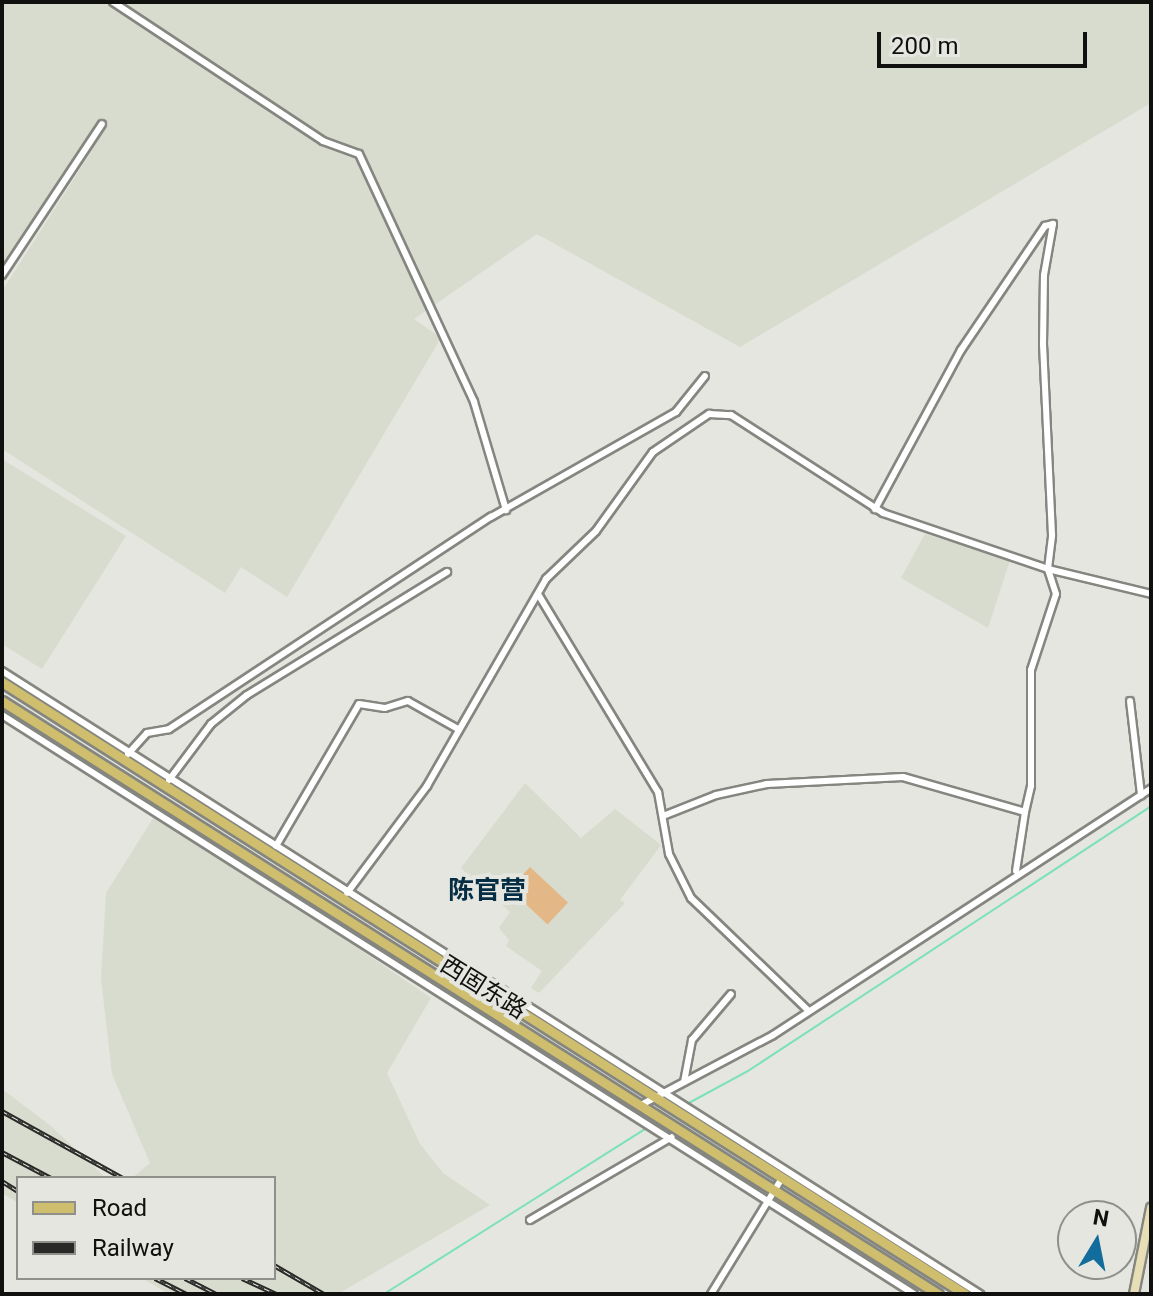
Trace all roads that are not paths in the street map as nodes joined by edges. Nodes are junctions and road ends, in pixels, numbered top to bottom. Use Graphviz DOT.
graph roads {
  1 [pos="113,2"];
  2 [pos="102,124"];
  3 [pos="2,275"];
  4 [pos="705,376"];
  5 [pos="875,509"];
  6 [pos="506,510"];
  7 [pos="1048,569"];
  8 [pos="447,572"];
  9 [pos="538,594"];
  10 [pos="1151,594"];
  11 [pos="2,671"];
  12 [pos="2,682"];
  13 [pos="2,701"];
  14 [pos="1130,701"];
  15 [pos="2,715"];
  16 [pos="458,729"];
  17 [pos="126,756"];
  18 [pos="168,782"];
  19 [pos="1151,789"];
  20 [pos="1141,795"];
  21 [pos="1025,812"];
  22 [pos="663,816"];
  23 [pos="276,846"];
  24 [pos="1016,871"];
  25 [pos="345,896"];
  26 [pos="731,994"];
  27 [pos="809,1011"];
  28 [pos="684,1082"];
  29 [pos="662,1098"];
  30 [pos="645,1108"];
  31 [pos="694,1119"];
  32 [pos="674,1133"];
  33 [pos="782,1178"];
  34 [pos="774,1190"];
  35 [pos="767,1201"];
  36 [pos="1151,1208"];
  37 [pos="530,1220"];
  38 [pos="887,1244"];
  39 [pos="880,1257"];
  40 [pos="711,1294"];
  41 [pos="914,1294"];
  42 [pos="938,1294"];
  43 [pos="965,1294"];
  44 [pos="980,1294"];
  45 [pos="1134,1294"];
  1 -- 6 [label="street"];
  2 -- 3 [label="street"];
  4 -- 6 [label="street"];
  5 -- 7 [label="street"];
  5 -- 7 [label="street"];
  5 -- 9 [label="street"];
  6 -- 17 [label="street"];
  7 -- 10 [label="street"];
  7 -- 21 [label="street"];
  8 -- 18 [label="street"];
  9 -- 16 [label="street"];
  9 -- 22 [label="street"];
  11 -- 17 [label="street"];
  12 -- 17 [label="main road, 西固东路"];
  13 -- 30 [label="main road, 西固东路"];
  14 -- 20 [label="street"];
  15 -- 32 [label="street"];
  16 -- 23 [label="street"];
  16 -- 25 [label="street"];
  17 -- 18 [label="main road, 西固东路"];
  18 -- 23 [label="street"];
  18 -- 25 [label="main road, 西固东路"];
  19 -- 20 [label="street"];
  20 -- 27 [label="street"];
  21 -- 22 [label="street"];
  21 -- 24 [label="street"];
  22 -- 27 [label="street"];
  23 -- 25 [label="street"];
  25 -- 29 [label="main road, 西固东路"];
  26 -- 28 [label="street"];
  27 -- 28 [label="street"];
  28 -- 29 [label="street"];
  29 -- 30 [label="street"];
  29 -- 31 [label="main road, 西固东路"];
  30 -- 32 [label="main road, 西固东路"];
  31 -- 32 [label="street"];
  31 -- 33 [label="main road, 西固东路"];
  31 -- 44 [label="street"];
  32 -- 34 [label="main road, 西固东路"];
  32 -- 35 [label="street"];
  32 -- 37 [label="street"];
  33 -- 34 [label="street"];
  33 -- 38 [label="main road, 西固东路"];
  34 -- 35 [label="street"];
  34 -- 39 [label="main road, 西固东路"];
  35 -- 40 [label="street"];
  35 -- 41 [label="street"];
  36 -- 45 [label="street"];
  38 -- 39 [label="main road"];
  38 -- 43 [label="main road, 西固东路"];
  39 -- 42 [label="main road, 西固东路"];
}
